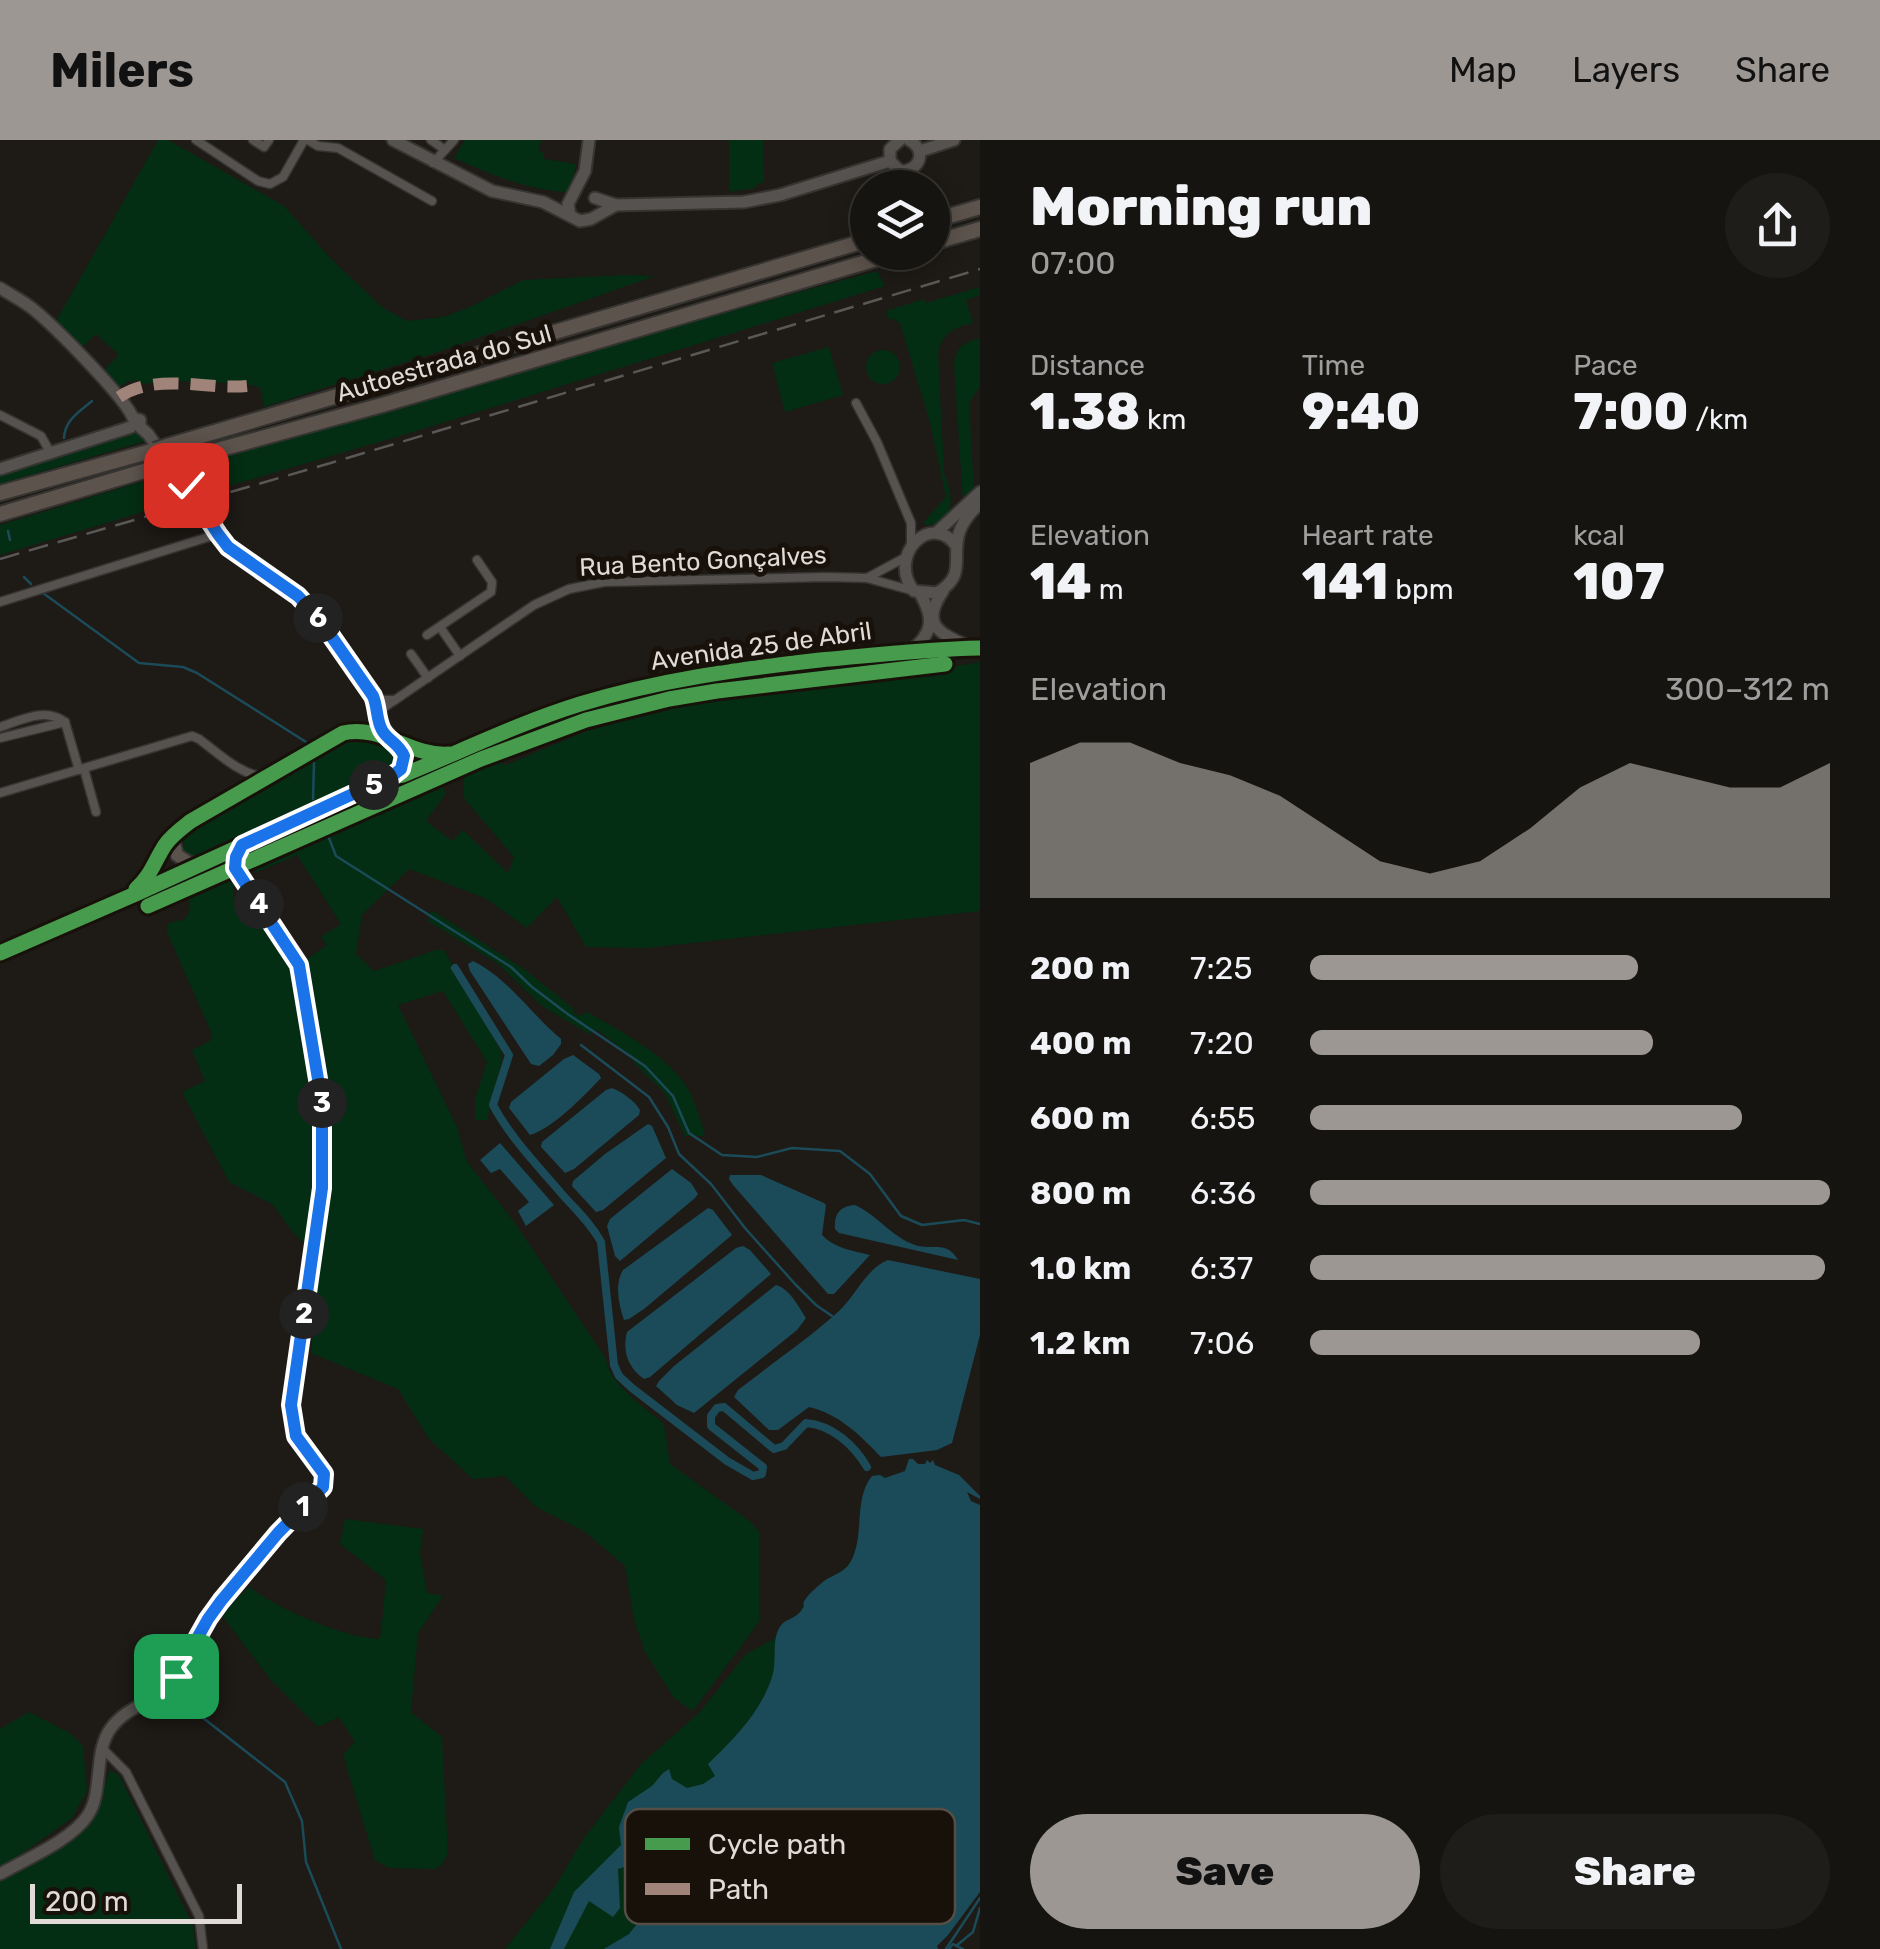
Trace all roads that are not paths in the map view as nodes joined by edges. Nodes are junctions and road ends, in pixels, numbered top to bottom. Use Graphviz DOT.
graph roads {
  1 [pos="196,140"];
  2 [pos="253,140"];
  3 [pos="268,140"];
  4 [pos="306,140"];
  5 [pos="393,140"];
  6 [pos="431,140"];
  7 [pos="454,140"];
  8 [pos="589,140"];
  9 [pos="954,140"];
  10 [pos="895,142"];
  11 [pos="914,144"];
  12 [pos="445,150"];
  13 [pos="890,161"];
  14 [pos="433,162"];
  15 [pos="584,172"];
  16 [pos="572,196"];
  17 [pos="593,196"];
  18 [pos="432,201"];
  19 [pos="543,202"];
  20 [pos="616,205"];
  21 [pos="980,207"];
  22 [pos="595,214"];
  23 [pos="570,215"];
  24 [pos="950,216"];
  25 [pos="980,229"];
  26 [pos="950,238"];
  27 [pos="850,245"];
  28 [pos="850,267"];
  29 [pos="0,288"];
  30 [pos="856,403"];
  31 [pos="0,415"];
  32 [pos="135,424"];
  33 [pos="50,452"];
  34 [pos="0,469"];
  35 [pos="980,492"];
  36 [pos="0,494"];
  37 [pos="980,504"];
  38 [pos="0,514"];
  39 [pos="911,522"];
  40 [pos="933,533"];
  41 [pos="218,534"];
  42 [pos="957,548"];
  43 [pos="907,554"];
  44 [pos="477,560"];
  45 [pos="867,578"];
  46 [pos="946,587"];
  47 [pos="917,592"];
  48 [pos="0,602"];
  49 [pos="440,626"];
  50 [pos="427,635"];
  51 [pos="977,647"];
  52 [pos="910,650"];
  53 [pos="411,654"];
  54 [pos="460,656"];
  55 [pos="428,678"];
  56 [pos="361,682"];
  57 [pos="373,696"];
  58 [pos="395,700"];
  59 [pos="378,717"];
  60 [pos="65,722"];
  61 [pos="0,726"];
  62 [pos="355,731"];
  63 [pos="0,738"];
  64 [pos="391,740"];
  65 [pos="449,754"];
  66 [pos="238,768"];
  67 [pos="81,769"];
  68 [pos="392,776"];
  69 [pos="267,778"];
  70 [pos="0,793"];
  71 [pos="239,794"];
  72 [pos="96,812"];
  73 [pos="177,832"];
  74 [pos="242,845"];
  75 [pos="202,862"];
  76 [pos="235,868"];
  77 [pos="120,900"];
  78 [pos="0,953"];
  79 [pos="102,1748"];
  80 [pos="0,1874"];
  81 [pos="203,1949"];
  1 -- 4 [label="street"];
  2 -- 3 [label="street"];
  4 -- 18 [label="street"];
  5 -- 14 [label="street"];
  6 -- 12 [label="street"];
  7 -- 12 [label="street"];
  8 -- 15 [label="street"];
  9 -- 11 [label="street"];
  10 -- 13 [label="street"];
  11 -- 13 [label="street"];
  12 -- 14 [label="street"];
  13 -- 20 [label="street"];
  14 -- 19 [label="street"];
  15 -- 16 [label="street"];
  15 -- 17 [label="street"];
  16 -- 17 [label="street"];
  16 -- 19 [label="street"];
  16 -- 23 [label="street"];
  17 -- 20 [label="street"];
  17 -- 22 [label="street"];
  19 -- 23 [label="street"];
  20 -- 22 [label="street"];
  21 -- 24 [label="highway"];
  22 -- 23 [label="street"];
  25 -- 26 [label="highway"];
  27 -- 36 [label="highway, Autoestrada do Sul"];
  28 -- 38 [label="highway, Autoestrada do Sul"];
  29 -- 32 [label="street"];
  30 -- 39 [label="street"];
  31 -- 33 [label="street"];
  32 -- 33 [label="street"];
  32 -- 41 [label="street"];
  33 -- 34 [label="street"];
  35 -- 40 [label="street"];
  37 -- 42 [label="street"];
  39 -- 40 [label="street"];
  39 -- 43 [label="street"];
  40 -- 42 [label="street"];
  40 -- 43 [label="street"];
  41 -- 48 [label="street"];
  41 -- 56 [label="street"];
  42 -- 46 [label="street"];
  43 -- 45 [label="street, Rua Bento Gonçalves"];
  43 -- 47 [label="street"];
  44 -- 49 [label="street"];
  45 -- 47 [label="street, Rua Bento Gonçalves"];
  45 -- 54 [label="street, Rua Bento Gonçalves"];
  46 -- 47 [label="street"];
  46 -- 51 [label="street"];
  47 -- 52 [label="street"];
  49 -- 50 [label="street"];
  49 -- 54 [label="street"];
  51 -- 52 [label="main road, Avenida 25 de Abril"];
  52 -- 65 [label="main road, Avenida 25 de Abril"];
  53 -- 55 [label="street"];
  54 -- 55 [label="street, Rua Bento Gonçalves"];
  55 -- 58 [label="street, Rua Bento Gonçalves"];
  56 -- 57 [label="street"];
  56 -- 62 [label="street"];
  57 -- 58 [label="street"];
  57 -- 59 [label="street"];
  58 -- 59 [label="street, Rua Bento Gonçalves"];
  59 -- 64 [label="street"];
  60 -- 61 [label="street"];
  60 -- 63 [label="street"];
  60 -- 67 [label="street"];
  62 -- 64 [label="main road"];
  62 -- 69 [label="main road, Avenida 25 de Abril"];
  64 -- 65 [label="main road"];
  64 -- 68 [label="main road"];
  65 -- 68 [label="main road, Avenida 25 de Abril"];
  66 -- 67 [label="street"];
  66 -- 69 [label="street"];
  66 -- 71 [label="street"];
  67 -- 70 [label="street"];
  67 -- 72 [label="street"];
  68 -- 74 [label="main road, Avenida 25 de Abril"];
  69 -- 71 [label="main road, Avenida 25 de Abril"];
  71 -- 73 [label="main road, Avenida 25 de Abril"];
  73 -- 75 [label="main road"];
  73 -- 77 [label="main road, Avenida 25 de Abril"];
  74 -- 75 [label="main road, Avenida 25 de Abril"];
  74 -- 76 [label="street"];
  75 -- 76 [label="street"];
  75 -- 77 [label="main road, Avenida 25 de Abril"];
  76 -- 79 [label="street"];
  77 -- 78 [label="main road, Avenida 25 de Abril"];
  79 -- 80 [label="street"];
  79 -- 81 [label="street"];
}
